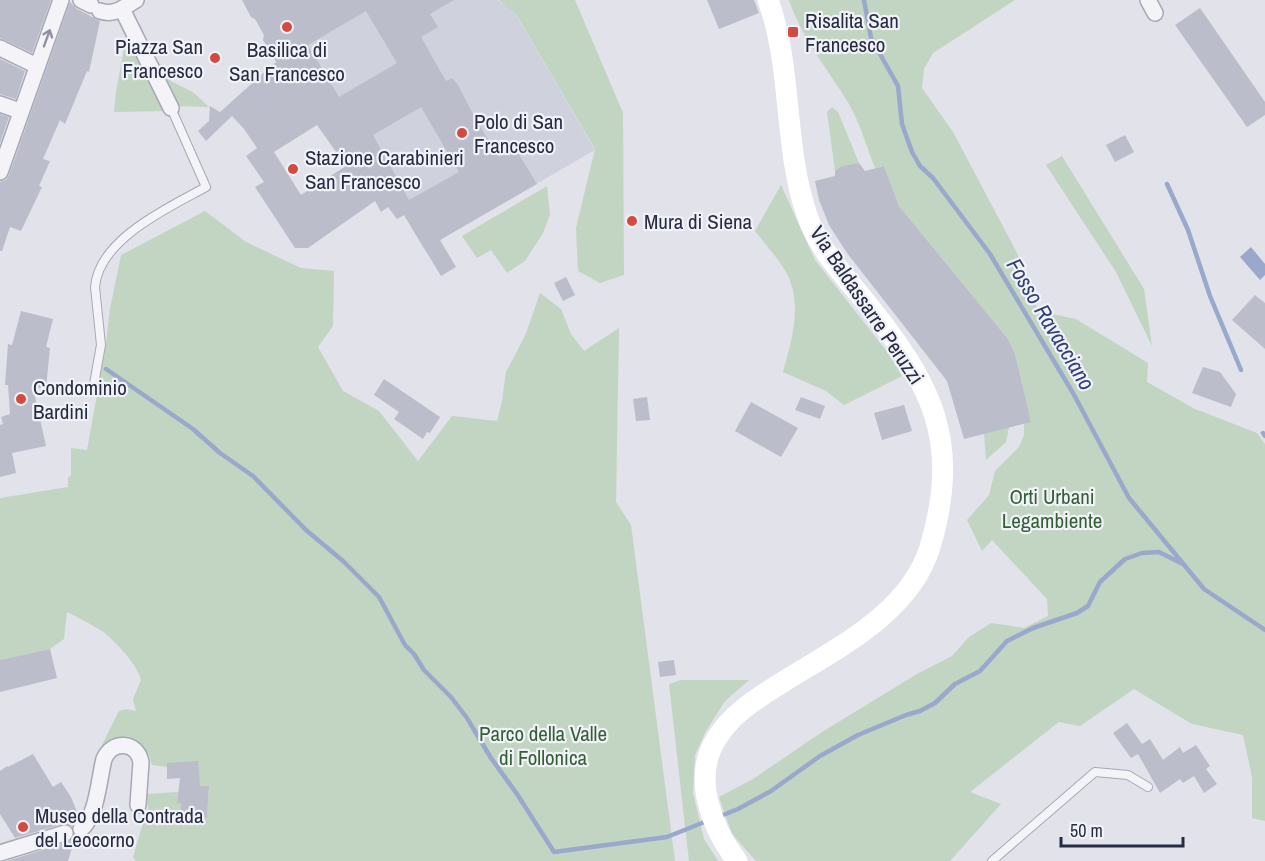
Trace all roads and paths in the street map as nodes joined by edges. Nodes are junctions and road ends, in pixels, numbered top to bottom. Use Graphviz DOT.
graph roads {
  1 [pos="61,0"];
  2 [pos="136,0"];
  3 [pos="768,0"];
  4 [pos="91,5"];
  5 [pos="122,9"];
  6 [pos="0,48"];
  7 [pos="37,66"];
  8 [pos="11,108"];
  9 [pos="171,108"];
  10 [pos="4,147"];
  11 [pos="0,172"];
  12 [pos="94,384"];
  13 [pos="1148,787"];
  14 [pos="138,805"];
  15 [pos="81,829"];
  16 [pos="65,833"];
  17 [pos="0,853"];
  18 [pos="737,861"];
  19 [pos="992,861"];
  7 -- 1 [label="street, one-way"];
  2 -- 5 [label="street"];
  3 -- 18 [label="street, Via Baldassarre Peruzzi"];
  4 -- 5 [label="street"];
  5 -- 9 [label="street"];
  6 -- 7 [label="street"];
  7 -- 8 [label="street"];
  8 -- 10 [label="street"];
  9 -- 12 [label="lane"];
  10 -- 11 [label="street"];
  13 -- 19 [label="lane"];
  14 -- 15 [label="street"];
  16 -- 17 [label="street"];
}
